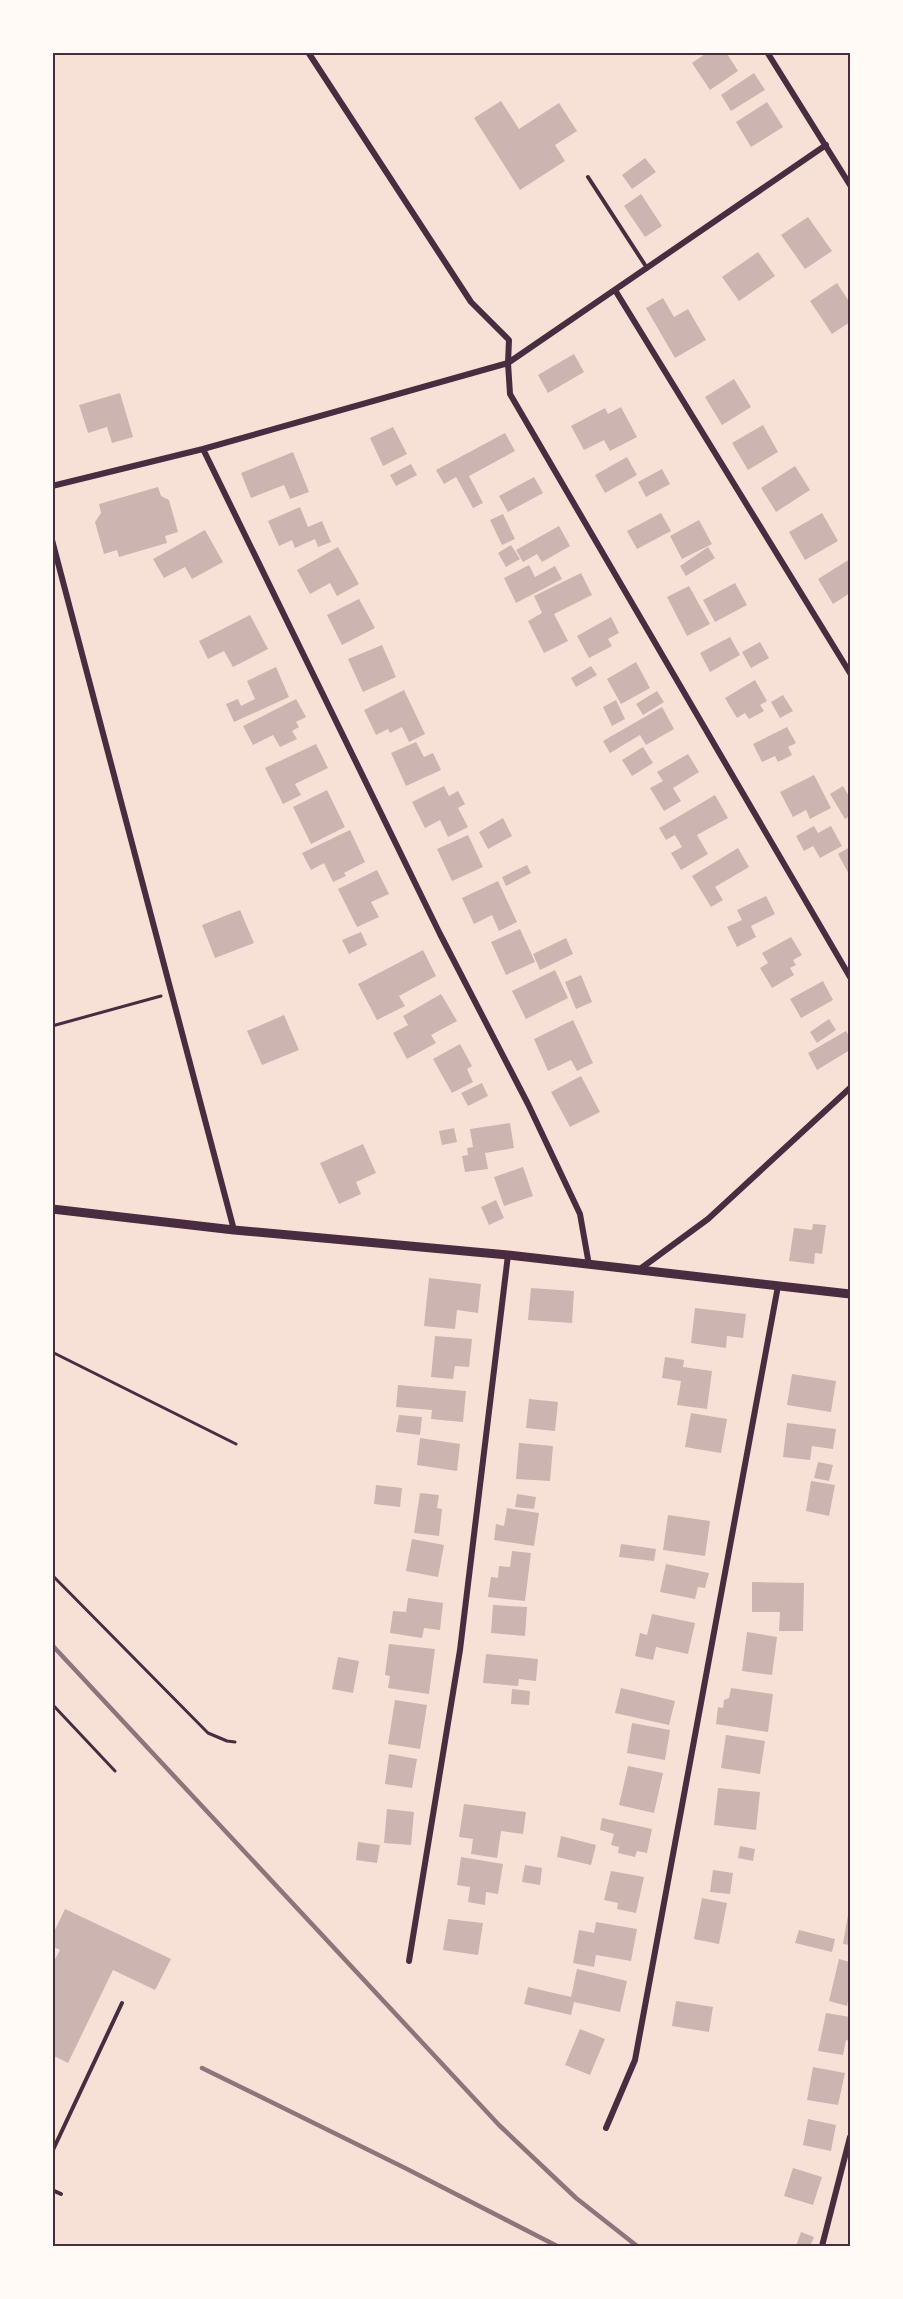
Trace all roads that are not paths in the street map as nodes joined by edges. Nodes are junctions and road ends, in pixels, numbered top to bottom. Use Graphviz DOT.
graph roads {
  1 [pos="308,52"];
  2 [pos="767,52"];
  3 [pos="826,145"];
  4 [pos="588,177"];
  5 [pos="850,185"];
  6 [pos="648,269"];
  7 [pos="615,290"];
  8 [pos="508,363"];
  9 [pos="203,449"];
  10 [pos="52,486"];
  11 [pos="52,540"];
  12 [pos="850,673"];
  13 [pos="850,976"];
  14 [pos="850,1088"];
  15 [pos="52,1209"];
  16 [pos="234,1230"];
  17 [pos="507,1255"];
  18 [pos="589,1265"];
  19 [pos="640,1269"];
  20 [pos="778,1286"];
  21 [pos="850,1294"];
  22 [pos="409,1960"];
  23 [pos="122,2003"];
  24 [pos="606,2128"];
  25 [pos="850,2137"];
  26 [pos="52,2152"];
  27 [pos="52,2190"];
  28 [pos="61,2194"];
  29 [pos="822,2247"];
  1 -- 8 [label="street"];
  2 -- 3 [label="street"];
  3 -- 5 [label="street"];
  3 -- 6 [label="street"];
  4 -- 6 [label="lane"];
  6 -- 7 [label="street"];
  7 -- 8 [label="street"];
  7 -- 12 [label="street"];
  8 -- 9 [label="street"];
  8 -- 13 [label="street"];
  9 -- 10 [label="street"];
  9 -- 18 [label="street"];
  11 -- 16 [label="street"];
  14 -- 19 [label="street"];
  15 -- 16 [label="street"];
  16 -- 17 [label="street"];
  17 -- 18 [label="street"];
  17 -- 22 [label="street"];
  18 -- 19 [label="street"];
  19 -- 20 [label="street"];
  20 -- 21 [label="street"];
  20 -- 24 [label="street"];
  23 -- 26 [label="lane"];
  25 -- 29 [label="street"];
  27 -- 28 [label="lane"];
}
